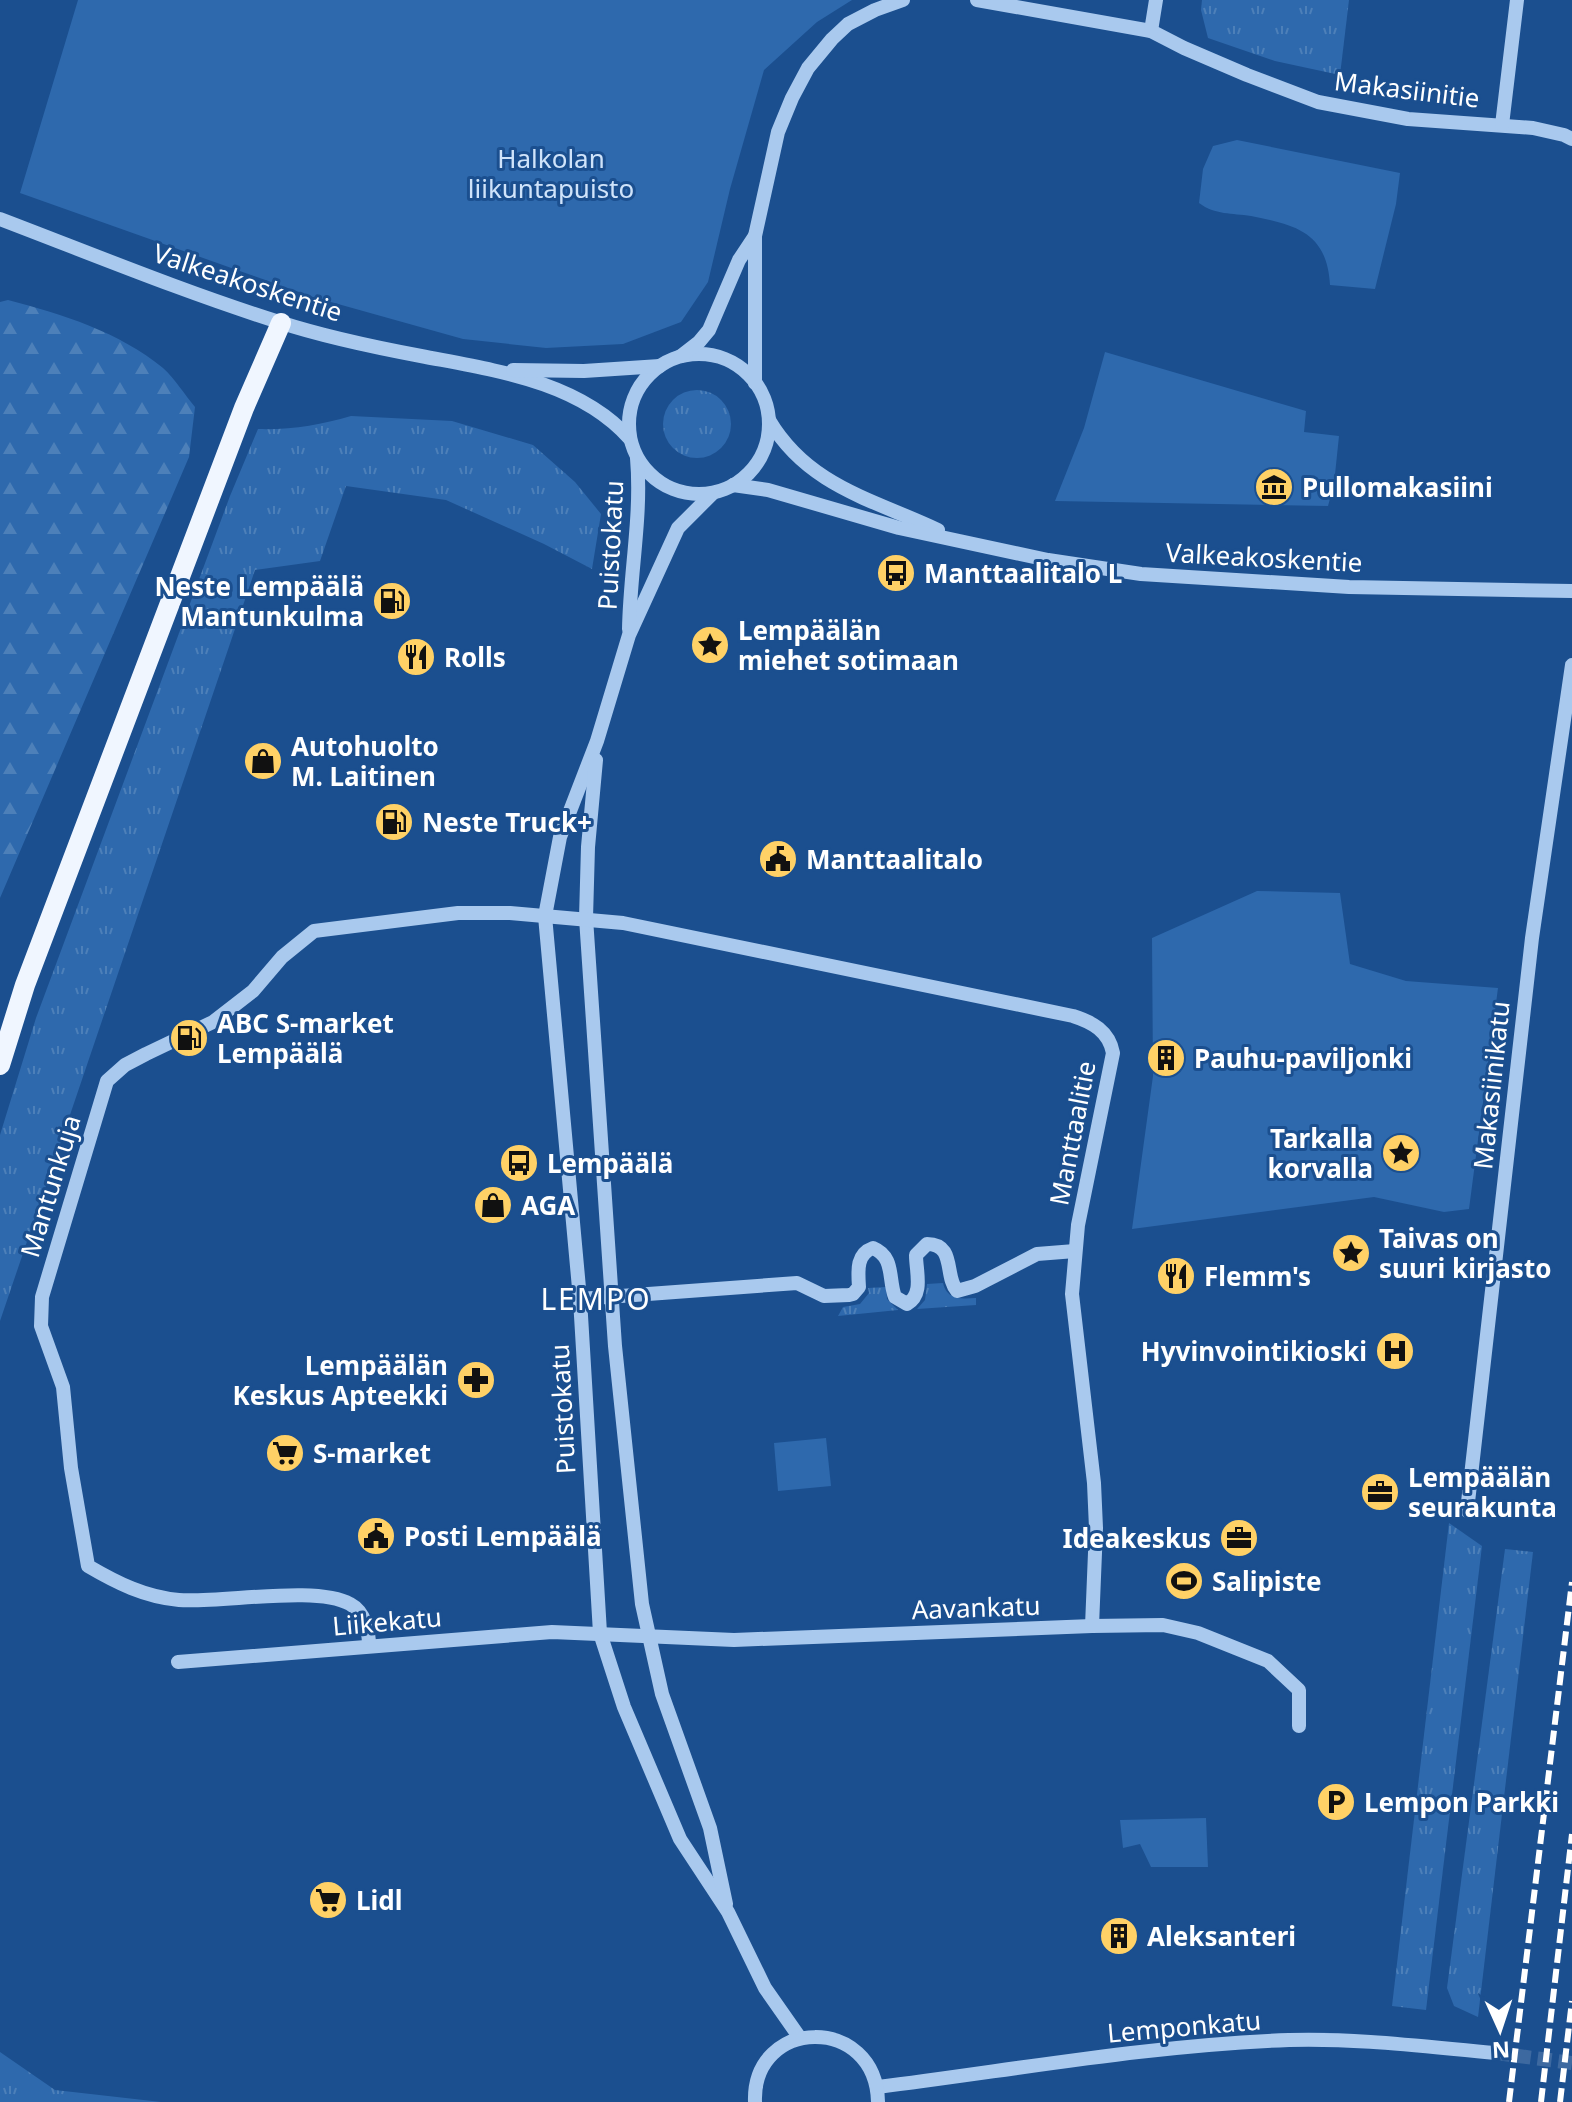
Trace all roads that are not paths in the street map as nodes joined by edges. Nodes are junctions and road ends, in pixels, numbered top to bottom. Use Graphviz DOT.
graph roads {
  1 [pos="903,0"];
  2 [pos="977,0"];
  3 [pos="1156,0"];
  4 [pos="1517,0"];
  5 [pos="1151,31"];
  6 [pos="1502,125"];
  7 [pos="1572,139"];
  8 [pos="0,219"];
  9 [pos="755,236"];
  10 [pos="281,323"];
  11 [pos="680,357"];
  12 [pos="660,366"];
  13 [pos="489,369"];
  14 [pos="755,383"];
  15 [pos="769,420"];
  16 [pos="630,439"];
  17 [pos="637,458"];
  18 [pos="733,485"];
  19 [pos="713,493"];
  20 [pos="956,538"];
  21 [pos="1572,591"];
  22 [pos="629,635"];
  23 [pos="1572,665"];
  24 [pos="597,741"];
  25 [pos="545,916"];
  26 [pos="586,918"];
  27 [pos="0,1065"];
  28 [pos="1075,1251"];
  29 [pos="612,1297"];
  30 [pos="580,1299"];
  31 [pos="1467,1511"];
  32 [pos="1092,1626"];
  33 [pos="600,1633"];
  34 [pos="649,1637"];
  35 [pos="369,1646"];
  36 [pos="178,1662"];
  37 [pos="1299,1726"];
  38 [pos="728,1912"];
  39 [pos="800,2038"];
  40 [pos="1496,2053"];
  41 [pos="878,2095"];
  42 [pos="755,2102"];
  1 -- 9 [label="street"];
  2 -- 5 [label="street, Makasiinitie"];
  3 -- 5 [label="street"];
  4 -- 6 [label="street"];
  5 -- 6 [label="street, Makasiinitie"];
  6 -- 7 [label="street, Makasiinitie"];
  8 -- 10 [label="street, Valkeakoskentie"];
  9 -- 11 [label="street"];
  9 -- 14 [label="street"];
  10 -- 13 [label="street, Valkeakoskentie"];
  10 -- 27 [label="main road"];
  11 -- 12 [label="street"];
  11 -- 14 [label="street"];
  12 -- 13 [label="street, Valkeakoskentie"];
  12 -- 16 [label="street"];
  13 -- 16 [label="street, Valkeakoskentie"];
  14 -- 15 [label="street"];
  15 -- 18 [label="street"];
  15 -- 20 [label="street, Valkeakoskentie"];
  16 -- 17 [label="street"];
  17 -- 19 [label="street"];
  17 -- 22 [label="street, Puistokatu"];
  18 -- 19 [label="street"];
  18 -- 20 [label="street, Valkeakoskentie"];
  19 -- 22 [label="street, Puistokatu"];
  20 -- 21 [label="street, Valkeakoskentie"];
  22 -- 24 [label="street, Puistokatu"];
  23 -- 31 [label="street, Makasiinikatu"];
  24 -- 25 [label="street, Puistokatu"];
  24 -- 26 [label="street, Puistokatu"];
  25 -- 26 [label="street, Manttaalitie"];
  25 -- 30 [label="street, Puistokatu"];
  25 -- 35 [label="street, Mantunkuja"];
  26 -- 28 [label="street, Manttaalitie"];
  26 -- 29 [label="street, Puistokatu"];
  28 -- 29 [label="street"];
  28 -- 32 [label="street, Manttaalitie"];
  29 -- 30 [label="street"];
  29 -- 34 [label="street, Puistokatu"];
  30 -- 33 [label="street, Puistokatu"];
  32 -- 34 [label="street, Aavankatu"];
  32 -- 37 [label="street, Aavankatu"];
  33 -- 34 [label="street, Aavankatu"];
  33 -- 35 [label="street, Liikekatu"];
  33 -- 38 [label="street, Puistokatu"];
  34 -- 38 [label="street, Puistokatu"];
  35 -- 36 [label="street, Liikekatu"];
  38 -- 39 [label="street, Puistokatu"];
  39 -- 41 [label="street"];
  39 -- 42 [label="street"];
  40 -- 41 [label="street, Lemponkatu"];
}
